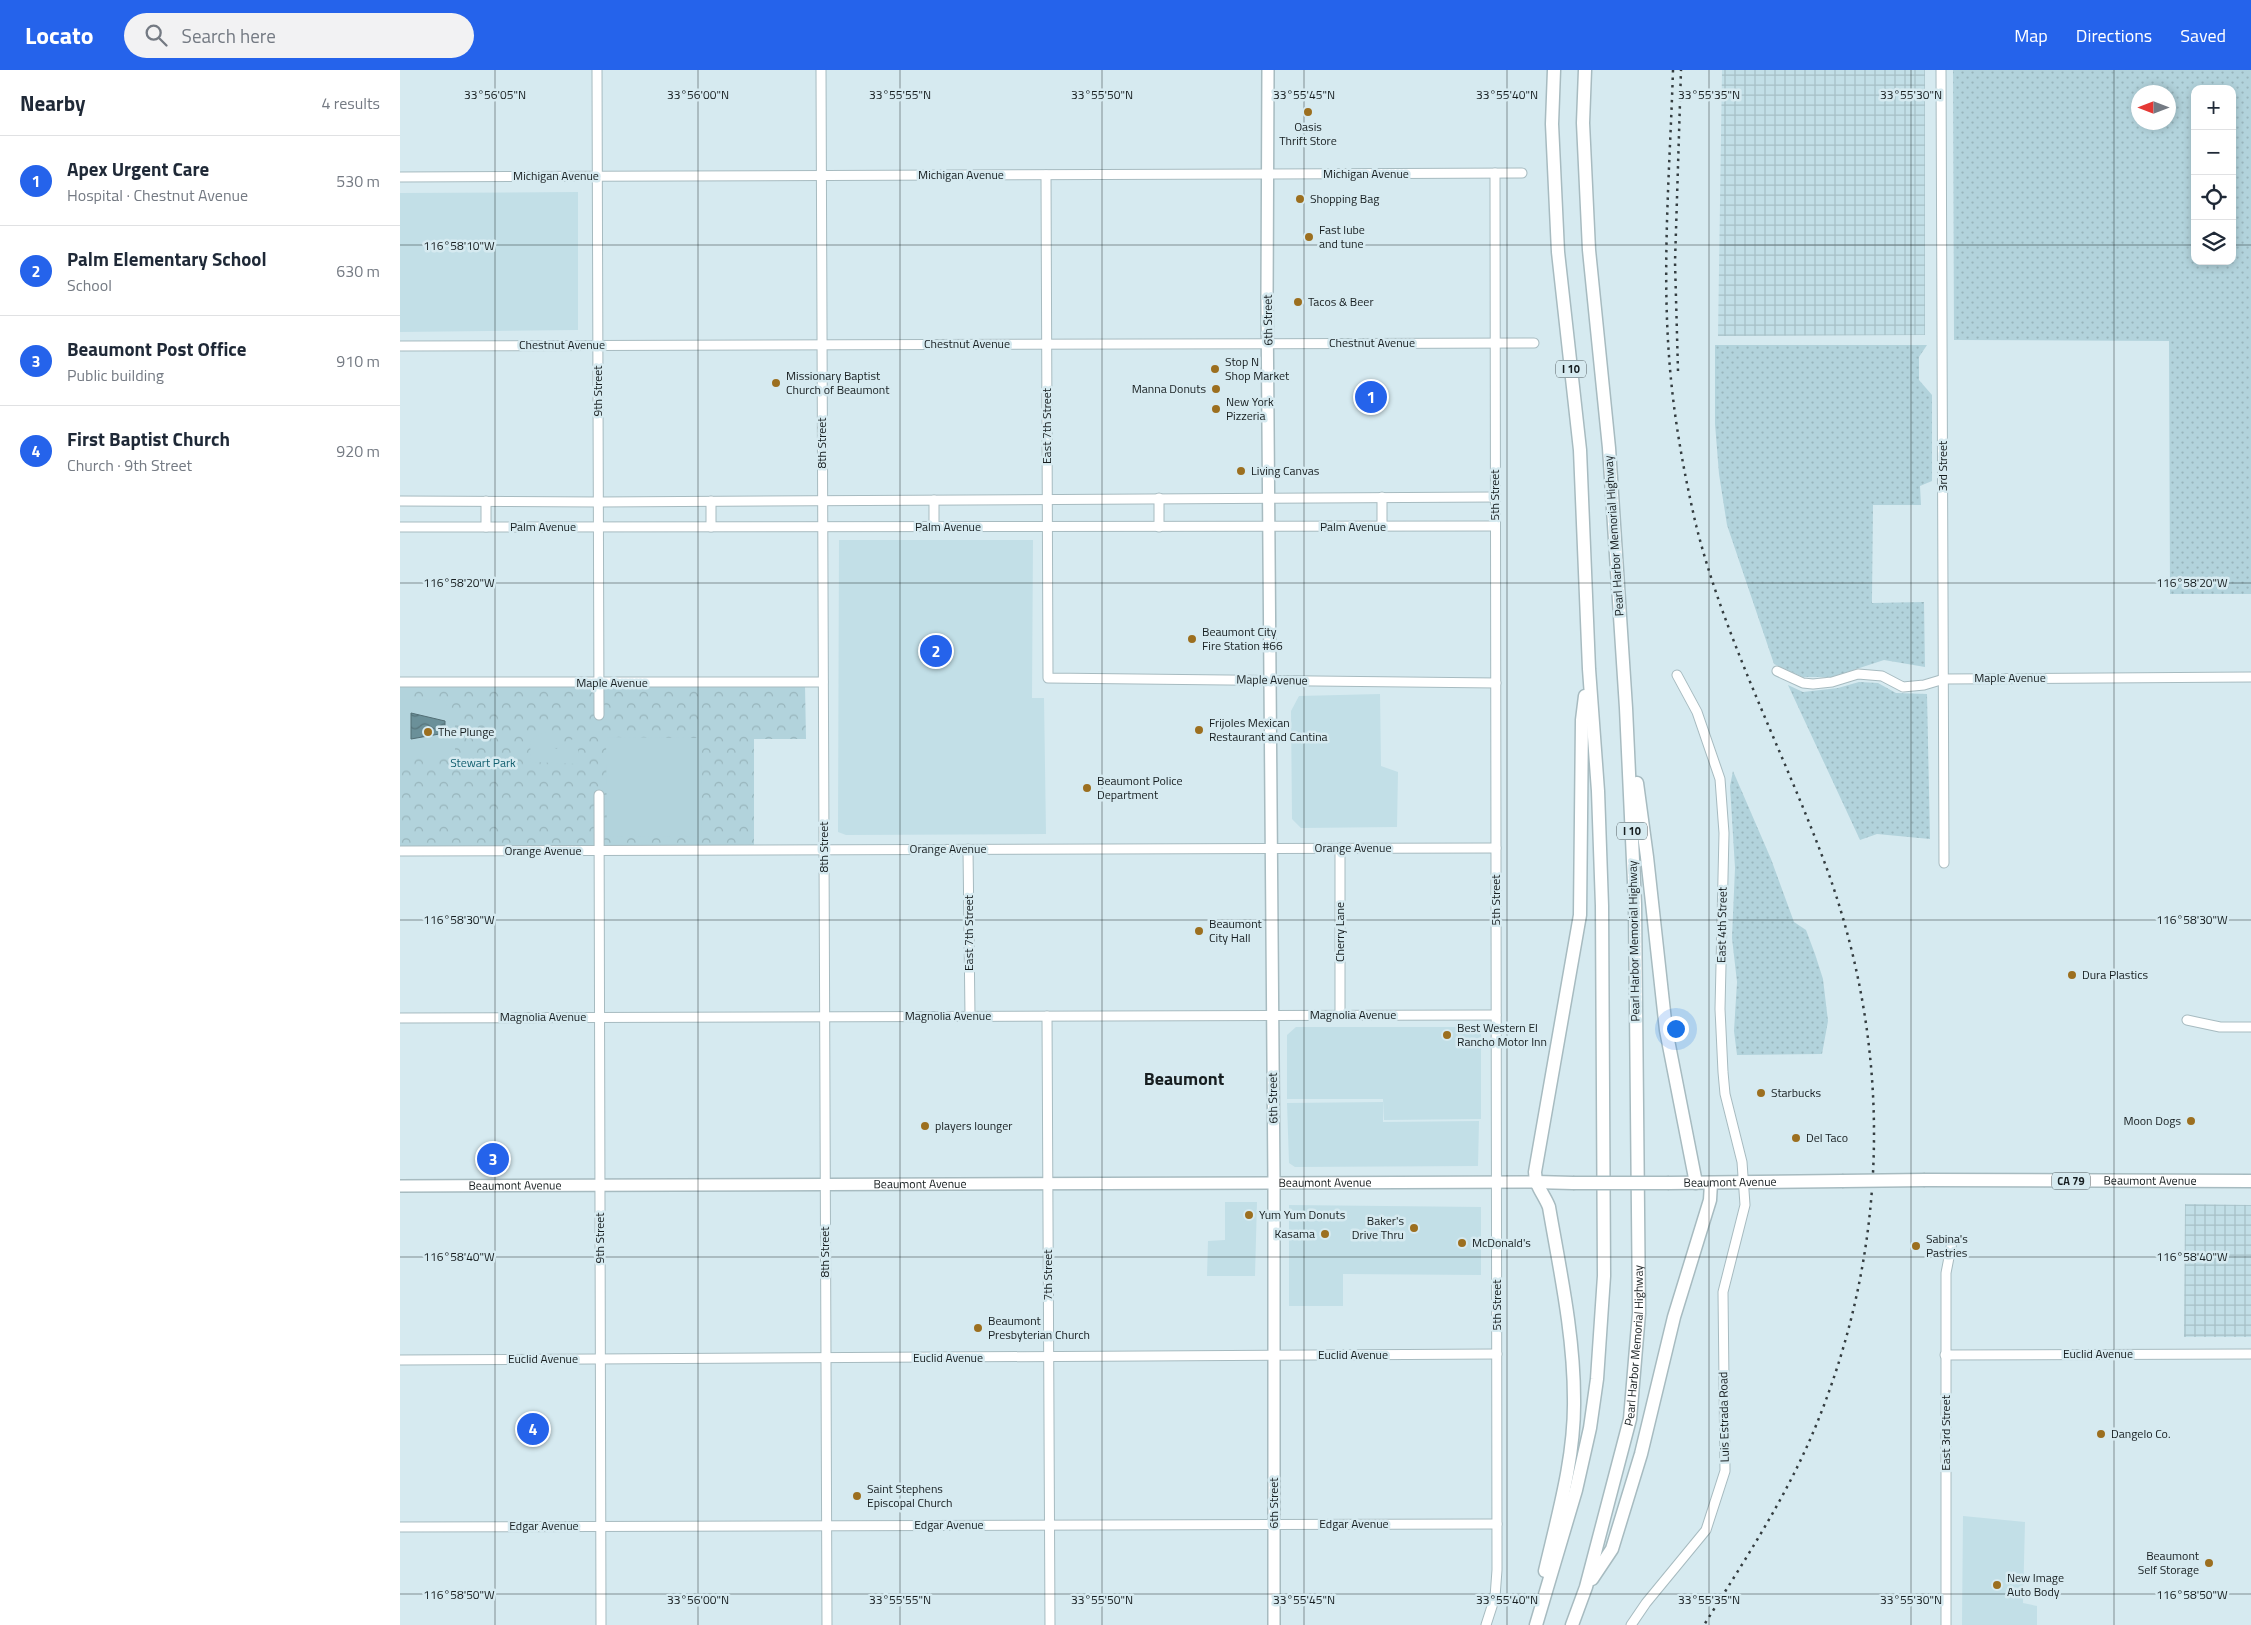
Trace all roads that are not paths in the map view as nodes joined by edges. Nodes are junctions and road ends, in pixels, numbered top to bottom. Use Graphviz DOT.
graph roads {
  1 [pos="597,70"];
  2 [pos="821,70"];
  3 [pos="1268,70"];
  4 [pos="1554,70"];
  5 [pos="1585,70"];
  6 [pos="1942,70"];
  7 [pos="1495,173"];
  8 [pos="1522,173"];
  9 [pos="1268,174"];
  10 [pos="821,175"];
  11 [pos="1046,175"];
  12 [pos="400,176"];
  13 [pos="597,176"];
  14 [pos="1495,343"];
  15 [pos="1534,343"];
  16 [pos="1047,344"];
  17 [pos="1268,344"];
  18 [pos="598,345"];
  19 [pos="822,345"];
  20 [pos="400,346"];
  21 [pos="1495,497"];
  22 [pos="1159,498"];
  23 [pos="1269,498"];
  24 [pos="1382,498"];
  25 [pos="1047,499"];
  26 [pos="400,500"];
  27 [pos="823,500"];
  28 [pos="934,500"];
  29 [pos="486,501"];
  30 [pos="711,501"];
  31 [pos="599,502"];
  32 [pos="934,526"];
  33 [pos="1047,526"];
  34 [pos="1382,526"];
  35 [pos="1495,526"];
  36 [pos="400,527"];
  37 [pos="486,527"];
  38 [pos="598,527"];
  39 [pos="711,527"];
  40 [pos="823,527"];
  41 [pos="1159,527"];
  42 [pos="1270,527"];
  43 [pos="1589,669"];
  44 [pos="1777,671"];
  45 [pos="1677,675"];
  46 [pos="2251,677"];
  47 [pos="1048,678"];
  48 [pos="1944,679"];
  49 [pos="1270,680"];
  50 [pos="400,682"];
  51 [pos="823,682"];
  52 [pos="598,683"];
  53 [pos="1496,683"];
  54 [pos="1626,708"];
  55 [pos="599,715"];
  56 [pos="599,795"];
  57 [pos="1271,848"];
  58 [pos="1340,848"];
  59 [pos="1496,848"];
  60 [pos="824,849"];
  61 [pos="599,850"];
  62 [pos="968,850"];
  63 [pos="400,851"];
  64 [pos="1944,863"];
  65 [pos="1272,1015"];
  66 [pos="1340,1015"];
  67 [pos="1496,1015"];
  68 [pos="970,1016"];
  69 [pos="1047,1016"];
  70 [pos="599,1017"];
  71 [pos="824,1017"];
  72 [pos="400,1018"];
  73 [pos="2187,1020"];
  74 [pos="2251,1027"];
  75 [pos="2251,1181"];
  76 [pos="1535,1182"];
  77 [pos="1744,1182"];
  78 [pos="1496,1183"];
  79 [pos="1696,1183"];
  80 [pos="1711,1183"];
  81 [pos="1048,1184"];
  82 [pos="1274,1184"];
  83 [pos="825,1185"];
  84 [pos="400,1186"];
  85 [pos="600,1186"];
  86 [pos="1952,1242"];
  87 [pos="1497,1354"];
  88 [pos="2251,1354"];
  89 [pos="1274,1355"];
  90 [pos="1945,1355"];
  91 [pos="826,1358"];
  92 [pos="1048,1358"];
  93 [pos="600,1359"];
  94 [pos="400,1360"];
  95 [pos="1274,1524"];
  96 [pos="1497,1524"];
  97 [pos="1049,1525"];
  98 [pos="601,1526"];
  99 [pos="826,1526"];
  100 [pos="400,1527"];
  101 [pos="1586,1587"];
  102 [pos="601,1625"];
  103 [pos="827,1625"];
  104 [pos="1050,1625"];
  105 [pos="1274,1625"];
  106 [pos="1486,1625"];
  107 [pos="1535,1625"];
  108 [pos="1572,1625"];
  109 [pos="1631,1625"];
  110 [pos="1946,1625"];
  1 -- 13 [label="street, 9th Street"];
  2 -- 10 [label="street, 8th Street"];
  3 -- 9 [label="main road, 6th Street"];
  4 -- 43 [label="highway, I 10"];
  5 -- 54 [label="highway, Pearl Harbor Memorial Highway / I 10"];
  6 -- 48 [label="street, 3rd Street"];
  7 -- 8 [label="street, Michigan Avenue"];
  7 -- 9 [label="street, Michigan Avenue"];
  7 -- 14 [label="street, 5th Street"];
  9 -- 11 [label="street, Michigan Avenue"];
  9 -- 17 [label="main road, 6th Street"];
  10 -- 11 [label="street, Michigan Avenue"];
  10 -- 13 [label="street, Michigan Avenue"];
  10 -- 19 [label="street, 8th Street"];
  11 -- 16 [label="street, East 7th Street"];
  12 -- 13 [label="street, Michigan Avenue"];
  13 -- 18 [label="street, 9th Street"];
  14 -- 15 [label="street, Chestnut Avenue"];
  14 -- 17 [label="street, Chestnut Avenue"];
  14 -- 21 [label="street, 5th Street"];
  16 -- 17 [label="street, Chestnut Avenue"];
  16 -- 19 [label="street, Chestnut Avenue"];
  16 -- 25 [label="street, East 7th Street"];
  17 -- 23 [label="main road, 6th Street"];
  18 -- 19 [label="street, Chestnut Avenue"];
  18 -- 20 [label="street, Chestnut Avenue"];
  18 -- 31 [label="street, 9th Street"];
  19 -- 27 [label="street, 8th Street"];
  21 -- 24 [label="street, Palm Avenue"];
  21 -- 35 [label="street, 5th Street"];
  22 -- 23 [label="street, Palm Avenue"];
  22 -- 25 [label="street, Palm Avenue"];
  22 -- 41 [label="street"];
  23 -- 24 [label="street, Palm Avenue"];
  23 -- 42 [label="main road, 6th Street"];
  24 -- 34 [label="street"];
  25 -- 28 [label="street, Palm Avenue"];
  25 -- 33 [label="street, East 7th Street"];
  26 -- 29 [label="street, Palm Avenue"];
  27 -- 28 [label="street, Palm Avenue"];
  27 -- 30 [label="street, Palm Avenue"];
  27 -- 40 [label="street, 8th Street"];
  28 -- 32 [label="street"];
  29 -- 31 [label="street, Palm Avenue"];
  29 -- 37 [label="street"];
  30 -- 31 [label="street, Palm Avenue"];
  30 -- 39 [label="street"];
  31 -- 38 [label="street, 9th Street"];
  32 -- 33 [label="street, Palm Avenue"];
  32 -- 40 [label="street, Palm Avenue"];
  33 -- 41 [label="street, Palm Avenue"];
  33 -- 47 [label="street, East 7th Street"];
  34 -- 35 [label="street, Palm Avenue"];
  34 -- 42 [label="street, Palm Avenue"];
  35 -- 53 [label="street, 5th Street"];
  36 -- 37 [label="street, Palm Avenue"];
  37 -- 38 [label="street, Palm Avenue"];
  38 -- 39 [label="street, Palm Avenue"];
  38 -- 52 [label="street, 9th Street"];
  39 -- 40 [label="street, Palm Avenue"];
  40 -- 51 [label="street, 8th Street"];
  41 -- 42 [label="street, Palm Avenue"];
  42 -- 49 [label="main road, 6th Street"];
  43 -- 76 [label="highway"];
  43 -- 107 [label="highway, I 10"];
  44 -- 48 [label="street, Maple Avenue"];
  45 -- 77 [label="street, East 4th Street"];
  46 -- 48 [label="street, Maple Avenue"];
  47 -- 49 [label="street, Maple Avenue"];
  48 -- 64 [label="street, 3rd Street"];
  49 -- 53 [label="street, Maple Avenue"];
  49 -- 57 [label="main road, 6th Street"];
  50 -- 52 [label="street, Maple Avenue"];
  51 -- 52 [label="street, Maple Avenue"];
  51 -- 60 [label="street, 8th Street"];
  52 -- 55 [label="street, 9th Street"];
  53 -- 59 [label="street, 5th Street"];
  54 -- 79 [label="highway"];
  54 -- 101 [label="highway, Pearl Harbor Memorial Highway / I 10"];
  56 -- 61 [label="street, 9th Street"];
  57 -- 58 [label="street, Orange Avenue"];
  57 -- 62 [label="street, Orange Avenue"];
  57 -- 65 [label="main road, 6th Street"];
  58 -- 59 [label="street, Orange Avenue"];
  58 -- 66 [label="street, Cherry Lane"];
  59 -- 67 [label="street, 5th Street"];
  60 -- 61 [label="street, Orange Avenue"];
  60 -- 62 [label="street, Orange Avenue"];
  60 -- 71 [label="street, 8th Street"];
  61 -- 63 [label="street, Orange Avenue"];
  61 -- 70 [label="street, 9th Street"];
  62 -- 68 [label="street, East 7th Street"];
  65 -- 66 [label="street, Magnolia Avenue"];
  65 -- 69 [label="street, Magnolia Avenue"];
  65 -- 82 [label="main road, 6th Street"];
  66 -- 67 [label="street, Magnolia Avenue"];
  67 -- 78 [label="street, 5th Street"];
  68 -- 69 [label="street, Magnolia Avenue"];
  68 -- 71 [label="street, Magnolia Avenue"];
  69 -- 81 [label="street, 7th Street"];
  70 -- 71 [label="street, Magnolia Avenue"];
  70 -- 72 [label="street, Magnolia Avenue"];
  70 -- 85 [label="street, 9th Street"];
  71 -- 83 [label="street, 8th Street"];
  73 -- 74 [label="street"];
  75 -- 77 [label="highway, Beaumont Avenue / CA 79, bridge"];
  76 -- 78 [label="main road, Beaumont Avenue"];
  76 -- 79 [label="highway, Beaumont Avenue / CA 79, bridge"];
  76 -- 107 [label="highway"];
  77 -- 80 [label="highway, Beaumont Avenue / CA 79"];
  77 -- 109 [label="street, Luis Estrada Road"];
  78 -- 82 [label="main road, Beaumont Avenue"];
  78 -- 87 [label="street, 5th Street"];
  79 -- 80 [label="highway, Beaumont Avenue / CA 79"];
  80 -- 101 [label="highway"];
  81 -- 82 [label="main road, Beaumont Avenue"];
  81 -- 83 [label="main road, Beaumont Avenue"];
  81 -- 92 [label="street, 7th Street"];
  82 -- 89 [label="main road, 6th Street"];
  83 -- 85 [label="main road, Beaumont Avenue"];
  83 -- 91 [label="street, 8th Street"];
  84 -- 85 [label="main road, Beaumont Avenue"];
  85 -- 93 [label="street, 9th Street"];
  86 -- 90 [label="street, East 3rd Street"];
  87 -- 89 [label="street, Euclid Avenue"];
  87 -- 96 [label="street, 5th Street"];
  88 -- 90 [label="street, Euclid Avenue"];
  89 -- 92 [label="street, Euclid Avenue"];
  89 -- 95 [label="main road, 6th Street"];
  90 -- 110 [label="street, East 3rd Street"];
  91 -- 92 [label="street, Euclid Avenue"];
  91 -- 93 [label="street, Euclid Avenue"];
  91 -- 99 [label="street, 8th Street"];
  92 -- 97 [label="street, 7th Street"];
  93 -- 94 [label="street, Euclid Avenue"];
  93 -- 98 [label="street, 9th Street"];
  95 -- 96 [label="street, Edgar Avenue"];
  95 -- 97 [label="street, Edgar Avenue"];
  95 -- 105 [label="main road, 6th Street"];
  96 -- 106 [label="street, 5th Street"];
  97 -- 99 [label="street, Edgar Avenue"];
  97 -- 104 [label="street, 7th Street"];
  98 -- 99 [label="street, Edgar Avenue"];
  98 -- 100 [label="street, Edgar Avenue"];
  98 -- 102 [label="street, 9th Street"];
  99 -- 103 [label="street, 8th Street"];
  101 -- 108 [label="highway, Pearl Harbor Memorial Highway / I 10"];
}
